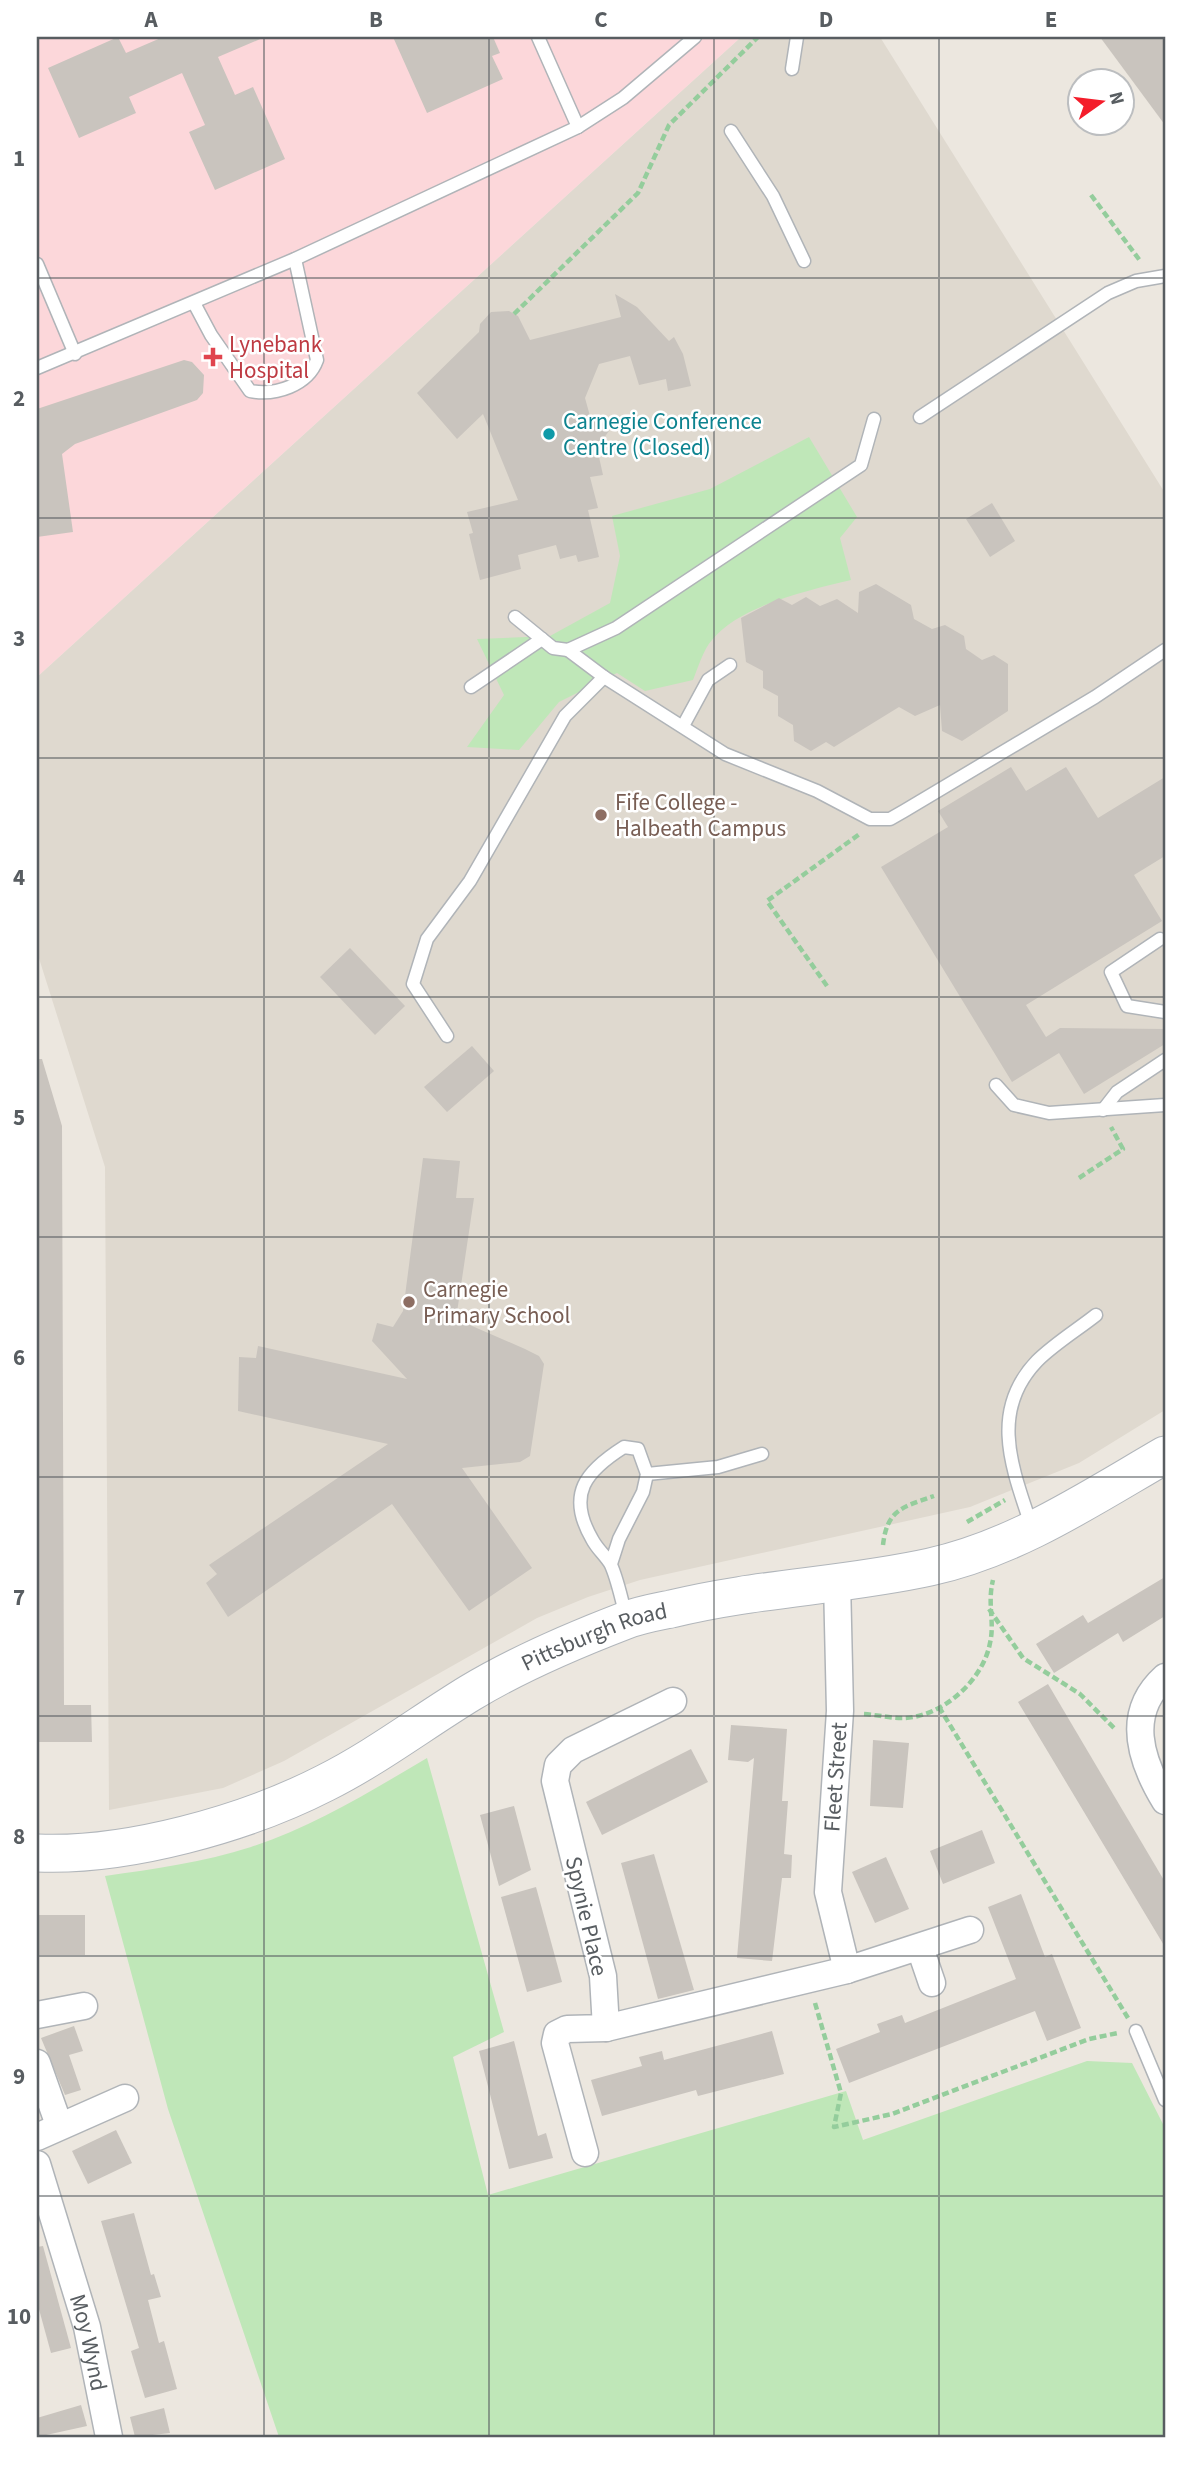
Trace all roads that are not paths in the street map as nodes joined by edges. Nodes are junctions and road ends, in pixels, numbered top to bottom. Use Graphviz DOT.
graph roads {
  1 [pos="538,37"];
  2 [pos="695,37"];
  3 [pos="797,37"];
  4 [pos="792,69"];
  5 [pos="578,127"];
  6 [pos="731,131"];
  7 [pos="295,259"];
  8 [pos="804,261"];
  9 [pos="37,264"];
  10 [pos="1165,276"];
  11 [pos="194,303"];
  12 [pos="75,354"];
  13 [pos="37,368"];
  14 [pos="920,417"];
  15 [pos="874,419"];
  16 [pos="515,617"];
  17 [pos="542,639"];
  18 [pos="568,650"];
  19 [pos="1165,650"];
  20 [pos="730,665"];
  21 [pos="604,677"];
  22 [pos="471,687"];
  23 [pos="682,726"];
  24 [pos="1160,939"];
  25 [pos="1165,1012"];
  26 [pos="447,1036"];
  27 [pos="1165,1060"];
  28 [pos="996,1085"];
  29 [pos="1165,1105"];
  30 [pos="1103,1110"];
  31 [pos="1096,1315"];
  32 [pos="762,1454"];
  33 [pos="1165,1455"];
  34 [pos="647,1474"];
  35 [pos="1033,1532"];
  36 [pos="611,1564"];
  37 [pos="836,1581"];
  38 [pos="627,1619"];
  39 [pos="1165,1677"];
  40 [pos="673,1700"];
  41 [pos="1165,1801"];
  42 [pos="37,1853"];
  43 [pos="970,1930"];
  44 [pos="920,1948"];
  45 [pos="847,1970"];
  46 [pos="932,1983"];
  47 [pos="84,2006"];
  48 [pos="37,2015"];
  49 [pos="606,2028"];
  50 [pos="1136,2031"];
  51 [pos="37,2063"];
  52 [pos="125,2098"];
  53 [pos="1165,2100"];
  54 [pos="48,2131"];
  55 [pos="585,2153"];
  56 [pos="37,2164"];
  57 [pos="49,2252"];
  58 [pos="109,2437"];
  1 -- 5 [label="lane"];
  2 -- 5 [label="lane"];
  3 -- 4 [label="lane"];
  5 -- 7 [label="lane"];
  6 -- 8 [label="lane"];
  7 -- 11 [label="lane"];
  7 -- 11 [label="lane"];
  9 -- 12 [label="lane"];
  10 -- 14 [label="lane"];
  11 -- 12 [label="lane"];
  12 -- 13 [label="lane"];
  15 -- 18 [label="lane"];
  16 -- 17 [label="lane"];
  17 -- 18 [label="lane"];
  17 -- 22 [label="lane"];
  18 -- 21 [label="lane"];
  19 -- 23 [label="lane"];
  20 -- 23 [label="lane"];
  21 -- 23 [label="lane"];
  21 -- 26 [label="lane"];
  24 -- 25 [label="lane"];
  27 -- 30 [label="lane"];
  28 -- 30 [label="lane"];
  29 -- 30 [label="lane"];
  31 -- 35 [label="lane"];
  32 -- 34 [label="lane"];
  33 -- 35 [label="street, Pittsburgh Road"];
  34 -- 36 [label="lane"];
  34 -- 36 [label="lane"];
  35 -- 37 [label="street, Pittsburgh Road"];
  36 -- 38 [label="lane"];
  37 -- 38 [label="street, Pittsburgh Road"];
  37 -- 45 [label="street, Fleet Street"];
  38 -- 42 [label="street, Pittsburgh Road"];
  39 -- 41 [label="street"];
  40 -- 49 [label="street, Spynie Place"];
  43 -- 44 [label="street"];
  44 -- 45 [label="street"];
  44 -- 46 [label="street"];
  45 -- 49 [label="street"];
  47 -- 48 [label="street"];
  49 -- 55 [label="street"];
  50 -- 53 [label="lane"];
  51 -- 54 [label="street"];
  52 -- 54 [label="street"];
  56 -- 57 [label="street, Moy Wynd"];
  57 -- 58 [label="street, Moy Wynd"];
}
